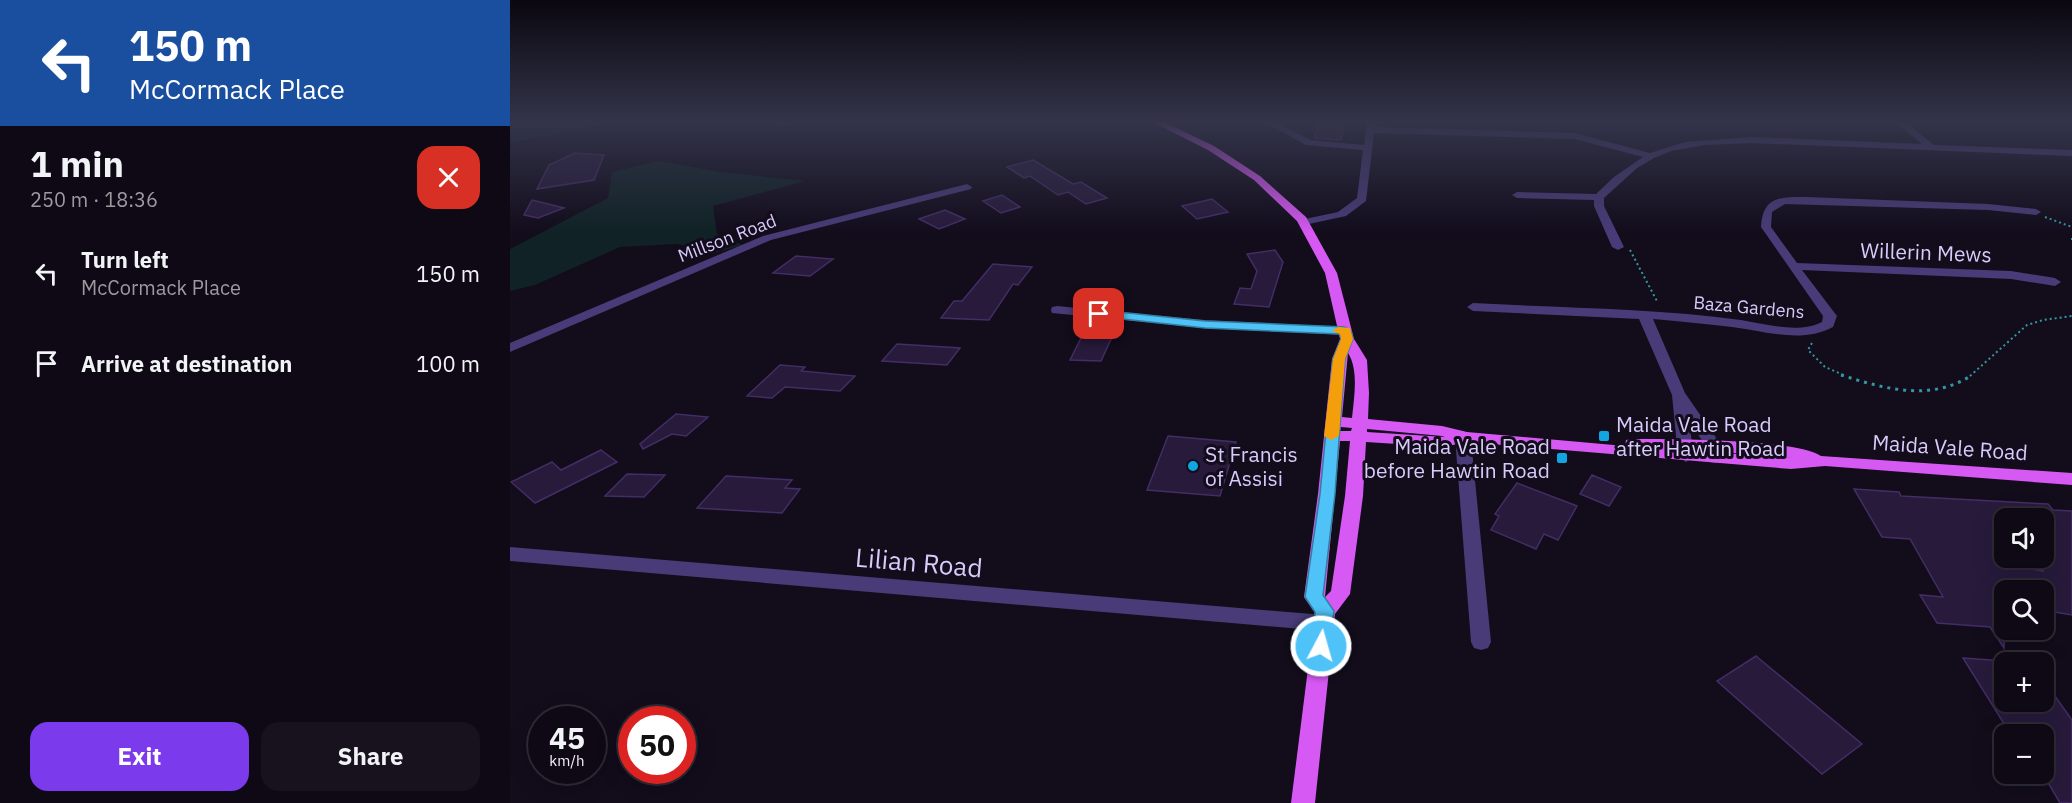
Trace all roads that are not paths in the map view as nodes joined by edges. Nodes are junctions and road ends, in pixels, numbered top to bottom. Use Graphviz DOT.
graph roads {
  1 [pos="1227,158"];
  2 [pos="1368,158"];
  3 [pos="1642,158"];
  4 [pos="967,186"];
  5 [pos="1517,195"];
  6 [pos="1599,197"];
  7 [pos="2036,212"];
  8 [pos="1300,218"];
  9 [pos="1618,247"];
  10 [pos="1794,266"];
  11 [pos="2055,282"];
  12 [pos="1473,307"];
  13 [pos="1057,310"];
  14 [pos="1645,317"];
  15 [pos="1346,335"];
  16 [pos="510,348"];
  17 [pos="1677,393"];
  18 [pos="1332,428"];
  19 [pos="1360,430"];
  20 [pos="1467,437"];
  21 [pos="1684,450"];
  22 [pos="1714,453"];
  23 [pos="2072,479"];
  24 [pos="510,554"];
  25 [pos="1324,617"];
  26 [pos="1481,642"];
  27 [pos="1303,803"];
  1 -- 8 [label="main road"];
  2 -- 8 [label="street"];
  3 -- 6 [label="street"];
  4 -- 16 [label="street, Millson Road"];
  5 -- 6 [label="street"];
  6 -- 9 [label="street"];
  7 -- 10 [label="street, Baza Gardens"];
  8 -- 15 [label="main road"];
  10 -- 11 [label="street, Willerin Mews"];
  10 -- 14 [label="street, Baza Gardens"];
  12 -- 14 [label="street, Baza Gardens"];
  13 -- 15 [label="street"];
  14 -- 17 [label="street"];
  15 -- 18 [label="main road"];
  15 -- 19 [label="main road"];
  17 -- 21 [label="street"];
  17 -- 22 [label="street"];
  18 -- 19 [label="main road, Maida Vale Road"];
  18 -- 25 [label="main road"];
  19 -- 20 [label="main road, Maida Vale Road"];
  19 -- 25 [label="main road"];
  20 -- 21 [label="main road, Maida Vale Road"];
  20 -- 26 [label="street"];
  21 -- 22 [label="main road, Maida Vale Road"];
  22 -- 23 [label="main road, Maida Vale Road"];
  24 -- 25 [label="street, Lilian Road"];
  25 -- 27 [label="main road"];
}
